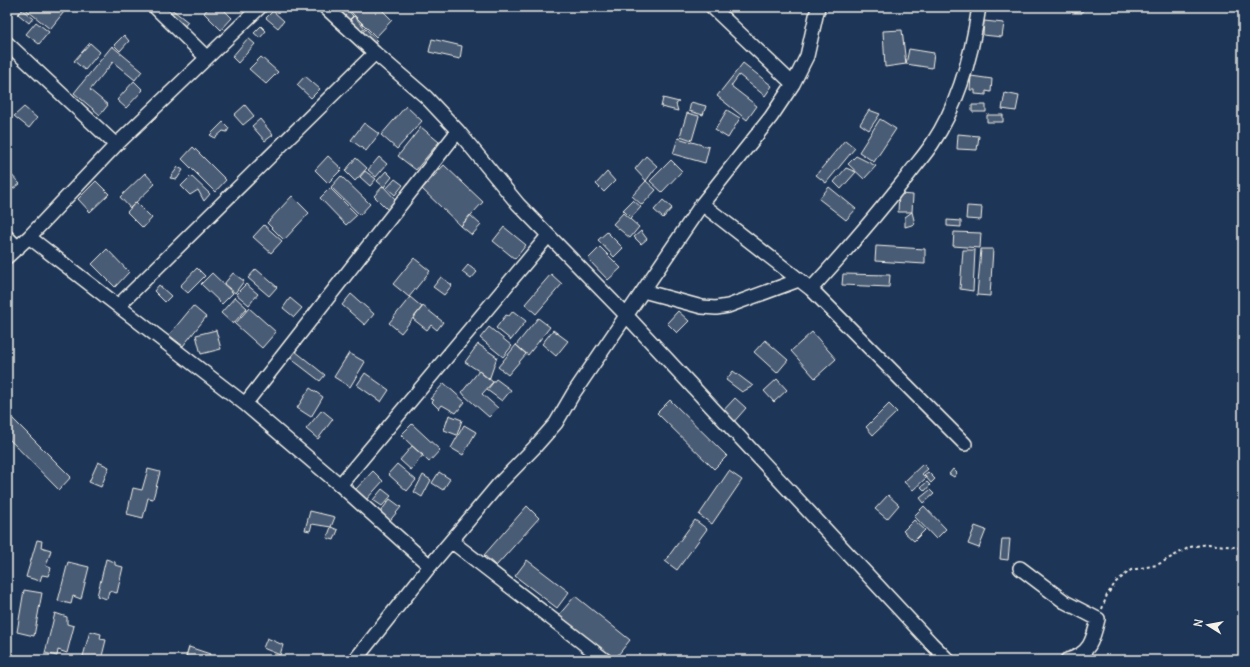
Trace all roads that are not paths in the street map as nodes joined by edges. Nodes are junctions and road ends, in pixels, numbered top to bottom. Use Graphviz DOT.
graph roads {
  1 [pos="155,7"];
  2 [pos="260,7"];
  3 [pos="325,7"];
  4 [pos="712,7"];
  5 [pos="818,7"];
  6 [pos="979,7"];
  7 [pos="7,43"];
  8 [pos="375,53"];
  9 [pos="207,58"];
  10 [pos="793,84"];
  11 [pos="458,131"];
  12 [pos="116,144"];
  13 [pos="702,204"];
  14 [pos="548,236"];
  15 [pos="7,237"];
  16 [pos="30,237"];
  17 [pos="18,248"];
  18 [pos="7,257"];
  19 [pos="799,280"];
  20 [pos="811,290"];
  21 [pos="643,292"];
  22 [pos="118,306"];
  23 [pos="626,315"];
  24 [pos="245,404"];
  25 [pos="965,444"];
  26 [pos="340,484"];
  27 [pos="451,541"];
  28 [pos="430,566"];
  29 [pos="1020,568"];
  30 [pos="355,660"];
  31 [pos="605,660"];
  32 [pos="948,660"];
  33 [pos="1067,660"];
  1 -- 9 [label="street"];
  2 -- 9 [label="street"];
  3 -- 8 [label="street"];
  4 -- 10 [label="street"];
  5 -- 10 [label="street"];
  6 -- 20 [label="street"];
  7 -- 12 [label="street"];
  8 -- 11 [label="street"];
  8 -- 22 [label="street"];
  9 -- 12 [label="street"];
  10 -- 13 [label="street"];
  11 -- 14 [label="street"];
  11 -- 24 [label="street"];
  12 -- 16 [label="street"];
  13 -- 19 [label="street"];
  13 -- 21 [label="street"];
  14 -- 23 [label="street"];
  14 -- 26 [label="street"];
  15 -- 17 [label="street"];
  16 -- 17 [label="street"];
  16 -- 22 [label="street"];
  17 -- 18 [label="street"];
  19 -- 20 [label="street"];
  19 -- 21 [label="street"];
  20 -- 25 [label="street"];
  21 -- 23 [label="street"];
  22 -- 24 [label="street"];
  23 -- 27 [label="street"];
  23 -- 32 [label="street"];
  24 -- 26 [label="street"];
  26 -- 28 [label="street"];
  27 -- 28 [label="street"];
  27 -- 31 [label="street"];
  28 -- 30 [label="street"];
  29 -- 33 [label="street"];
}
